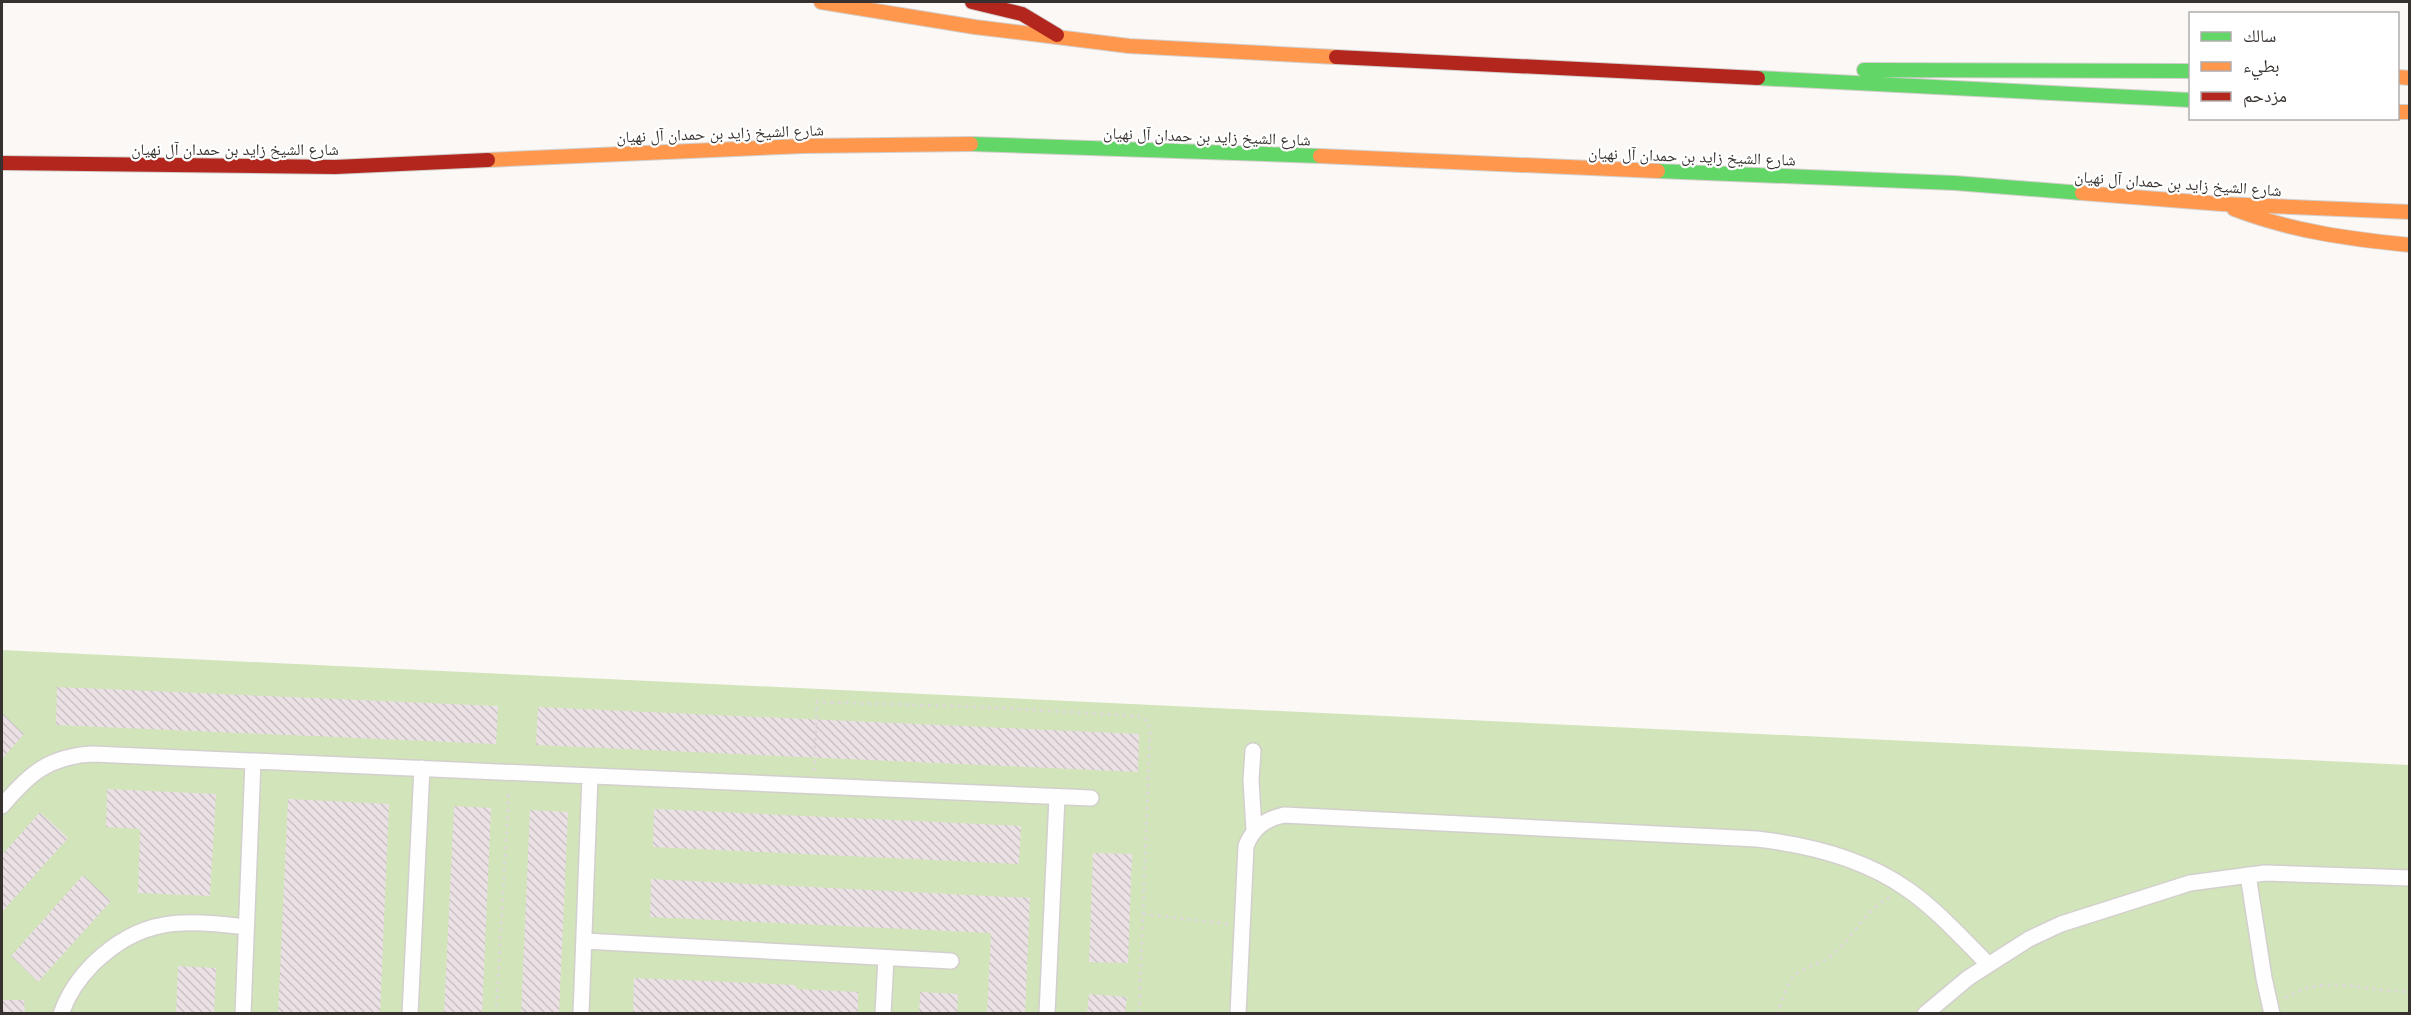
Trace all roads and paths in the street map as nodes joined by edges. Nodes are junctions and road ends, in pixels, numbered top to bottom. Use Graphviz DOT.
graph roads {
  1 [pos="821,2"];
  2 [pos="972,2"];
  3 [pos="1063,39"];
  4 [pos="1498,66"];
  5 [pos="2189,71"];
  6 [pos="2189,100"];
  7 [pos="2,163"];
  8 [pos="2222,204"];
  9 [pos="2409,212"];
  10 [pos="2409,245"];
  11 [pos="1253,751"];
  12 [pos="253,761"];
  13 [pos="422,768"];
  14 [pos="510,772"];
  15 [pos="590,776"];
  16 [pos="1057,797"];
  17 [pos="1091,798"];
  18 [pos="2,806"];
  19 [pos="1254,830"];
  20 [pos="2248,875"];
  21 [pos="2409,878"];
  22 [pos="1907,889"];
  23 [pos="1143,914"];
  24 [pos="1242,925"];
  25 [pos="246,927"];
  26 [pos="584,941"];
  27 [pos="886,958"];
  28 [pos="951,961"];
  29 [pos="1988,964"];
  30 [pos="2409,991"];
  31 [pos="2271,1010"];
  32 [pos="61,1014"];
  33 [pos="243,1014"];
  34 [pos="410,1014"];
  35 [pos="496,1014"];
  36 [pos="581,1014"];
  37 [pos="883,1014"];
  38 [pos="1047,1014"];
  39 [pos="1238,1014"];
  40 [pos="1776,1014"];
  41 [pos="1925,1014"];
  1 -- 3 [label="main road"];
  2 -- 3 [label="main road"];
  3 -- 4 [label="main road"];
  4 -- 5 [label="main road"];
  4 -- 6 [label="main road"];
  7 -- 8 [label="main road, شارع الشيخ زايد بن حمدان آل نهيان"];
  8 -- 9 [label="main road, شارع الشيخ زايد بن حمدان آل نهيان"];
  8 -- 10 [label="main road"];
  11 -- 19 [label="street"];
  12 -- 13 [label="street"];
  12 -- 18 [label="street"];
  12 -- 25 [label="street"];
  13 -- 14 [label="street"];
  13 -- 34 [label="street"];
  14 -- 15 [label="street"];
  14 -- 35 [label="path"];
  15 -- 16 [label="street"];
  15 -- 26 [label="street"];
  16 -- 17 [label="street"];
  16 -- 38 [label="street"];
  19 -- 22 [label="street"];
  19 -- 24 [label="street"];
  20 -- 21 [label="street"];
  20 -- 29 [label="street"];
  20 -- 31 [label="street"];
  22 -- 29 [label="street"];
  22 -- 40 [label="path"];
  23 -- 24 [label="path"];
  24 -- 39 [label="street"];
  25 -- 32 [label="street"];
  25 -- 33 [label="street"];
  26 -- 27 [label="street"];
  26 -- 36 [label="street"];
  27 -- 28 [label="street"];
  27 -- 37 [label="street"];
  29 -- 41 [label="street"];
  30 -- 31 [label="path"];
}
